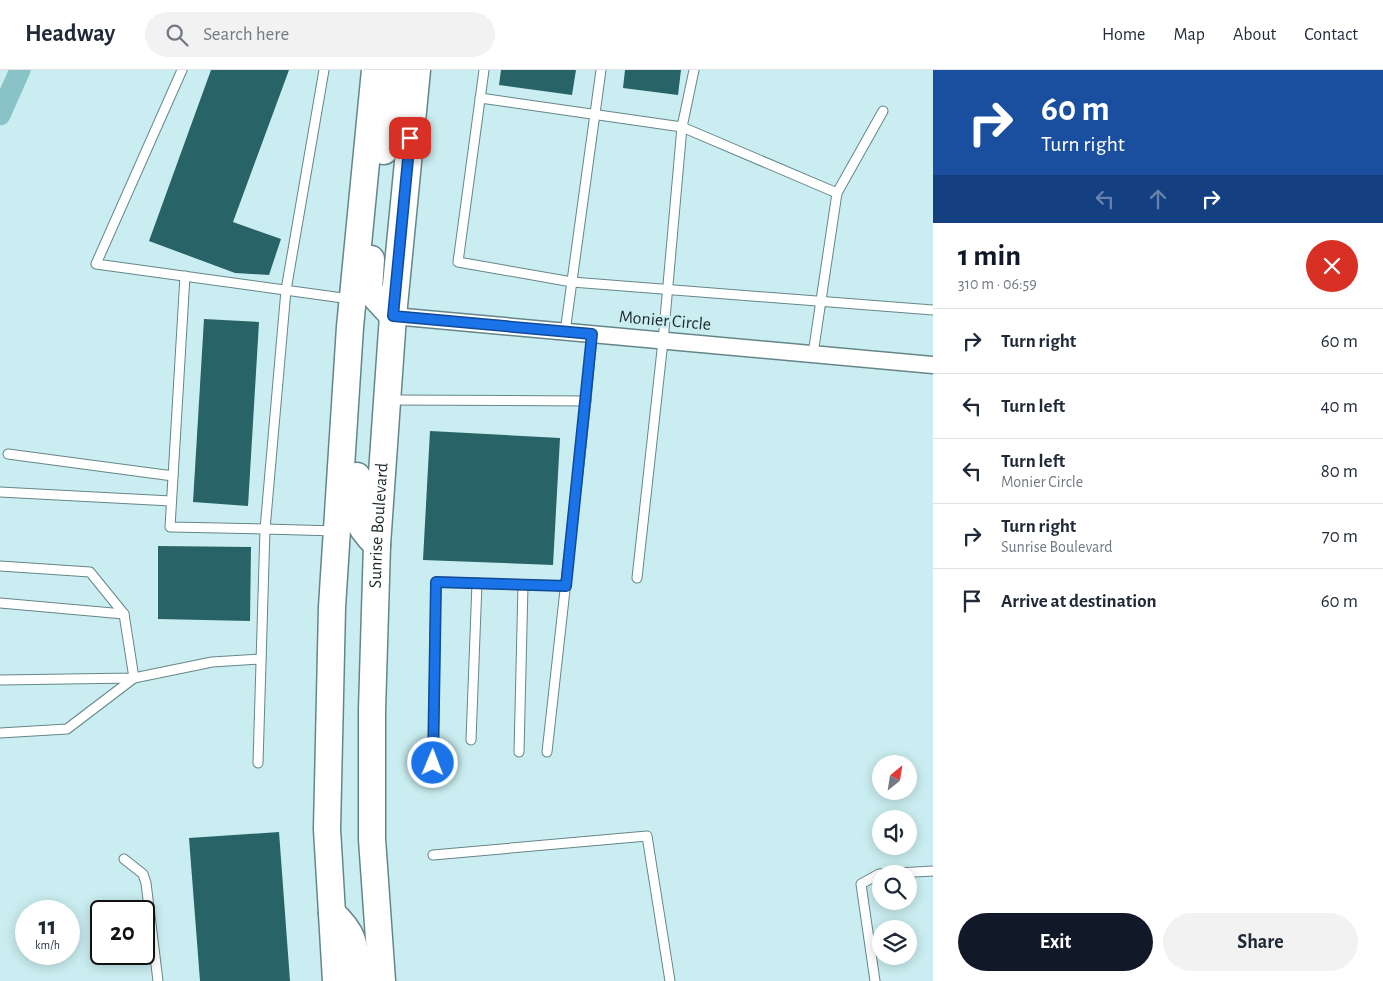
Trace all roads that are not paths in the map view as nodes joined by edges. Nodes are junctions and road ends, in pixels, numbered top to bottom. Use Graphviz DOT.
graph roads {
  1 [pos="182,70"];
  2 [pos="324,70"];
  3 [pos="375,70"];
  4 [pos="392,70"];
  5 [pos="417,70"];
  6 [pos="484,70"];
  7 [pos="601,70"];
  8 [pos="694,70"];
  9 [pos="480,98"];
  10 [pos="883,111"];
  11 [pos="595,114"];
  12 [pos="682,127"];
  13 [pos="838,193"];
  14 [pos="185,276"];
  15 [pos="572,282"];
  16 [pos="286,290"];
  17 [pos="668,291"];
  18 [pos="352,299"];
  19 [pos="821,301"];
  20 [pos="933,310"];
  21 [pos="393,316"];
  22 [pos="350,327"];
  23 [pos="565,332"];
  24 [pos="592,334"];
  25 [pos="663,341"];
  26 [pos="813,354"];
  27 [pos="933,365"];
  28 [pos="388,400"];
  29 [pos="586,401"];
  30 [pos="8,454"];
  31 [pos="173,476"];
  32 [pos="0,492"];
  33 [pos="171,501"];
  34 [pos="265,529"];
  35 [pos="336,531"];
  36 [pos="377,545"];
  37 [pos="0,566"];
  38 [pos="637,578"];
  39 [pos="477,584"];
  40 [pos="523,584"];
  41 [pos="566,586"];
  42 [pos="0,603"];
  43 [pos="124,614"];
  44 [pos="261,659"];
  45 [pos="134,678"];
  46 [pos="0,680"];
  47 [pos="0,733"];
  48 [pos="471,740"];
  49 [pos="519,752"];
  50 [pos="547,752"];
  51 [pos="258,763"];
  52 [pos="433,763"];
  53 [pos="434,855"];
  54 [pos="124,859"];
  55 [pos="933,871"];
  56 [pos="332,913"];
  57 [pos="158,981"];
  58 [pos="336,981"];
  59 [pos="357,981"];
  60 [pos="382,981"];
  61 [pos="670,981"];
  62 [pos="875,981"];
  1 -- 14 [label="lane"];
  2 -- 16 [label="lane"];
  3 -- 18 [label="main road"];
  4 -- 21 [label="main road"];
  5 -- 21 [label="main road, Sunrise Boulevard"];
  6 -- 9 [label="lane"];
  7 -- 11 [label="lane"];
  8 -- 12 [label="lane"];
  9 -- 11 [label="lane"];
  9 -- 15 [label="lane"];
  10 -- 13 [label="lane"];
  11 -- 12 [label="lane"];
  11 -- 15 [label="lane"];
  12 -- 13 [label="lane"];
  12 -- 17 [label="lane"];
  13 -- 19 [label="lane"];
  14 -- 16 [label="lane"];
  14 -- 31 [label="lane"];
  15 -- 17 [label="lane"];
  15 -- 23 [label="lane"];
  16 -- 18 [label="lane"];
  16 -- 34 [label="lane"];
  17 -- 19 [label="lane"];
  17 -- 25 [label="lane"];
  18 -- 22 [label="main road"];
  19 -- 20 [label="lane"];
  19 -- 26 [label="lane"];
  21 -- 23 [label="street, Monier Circle"];
  21 -- 28 [label="main road, Sunrise Boulevard"];
  22 -- 35 [label="main road"];
  22 -- 36 [label="main road"];
  23 -- 24 [label="street, Monier Circle"];
  24 -- 25 [label="street, Monier Circle"];
  24 -- 29 [label="lane"];
  25 -- 26 [label="street, Monier Circle"];
  25 -- 38 [label="lane"];
  26 -- 27 [label="street, Monier Circle"];
  28 -- 29 [label="lane"];
  28 -- 36 [label="main road, Sunrise Boulevard"];
  29 -- 41 [label="lane"];
  30 -- 31 [label="lane"];
  31 -- 33 [label="lane"];
  32 -- 33 [label="lane"];
  33 -- 34 [label="lane"];
  34 -- 35 [label="lane"];
  34 -- 44 [label="lane"];
  35 -- 56 [label="main road"];
  36 -- 60 [label="main road, Sunrise Boulevard"];
  37 -- 43 [label="lane"];
  39 -- 40 [label="lane"];
  39 -- 48 [label="lane"];
  39 -- 52 [label="lane"];
  40 -- 41 [label="lane"];
  40 -- 49 [label="lane"];
  41 -- 50 [label="lane"];
  42 -- 43 [label="lane"];
  43 -- 45 [label="lane"];
  44 -- 45 [label="lane"];
  44 -- 51 [label="lane"];
  45 -- 46 [label="lane"];
  45 -- 47 [label="lane"];
  53 -- 61 [label="lane"];
  54 -- 57 [label="lane"];
  55 -- 62 [label="lane"];
  56 -- 58 [label="main road"];
  56 -- 59 [label="main road"];
}
